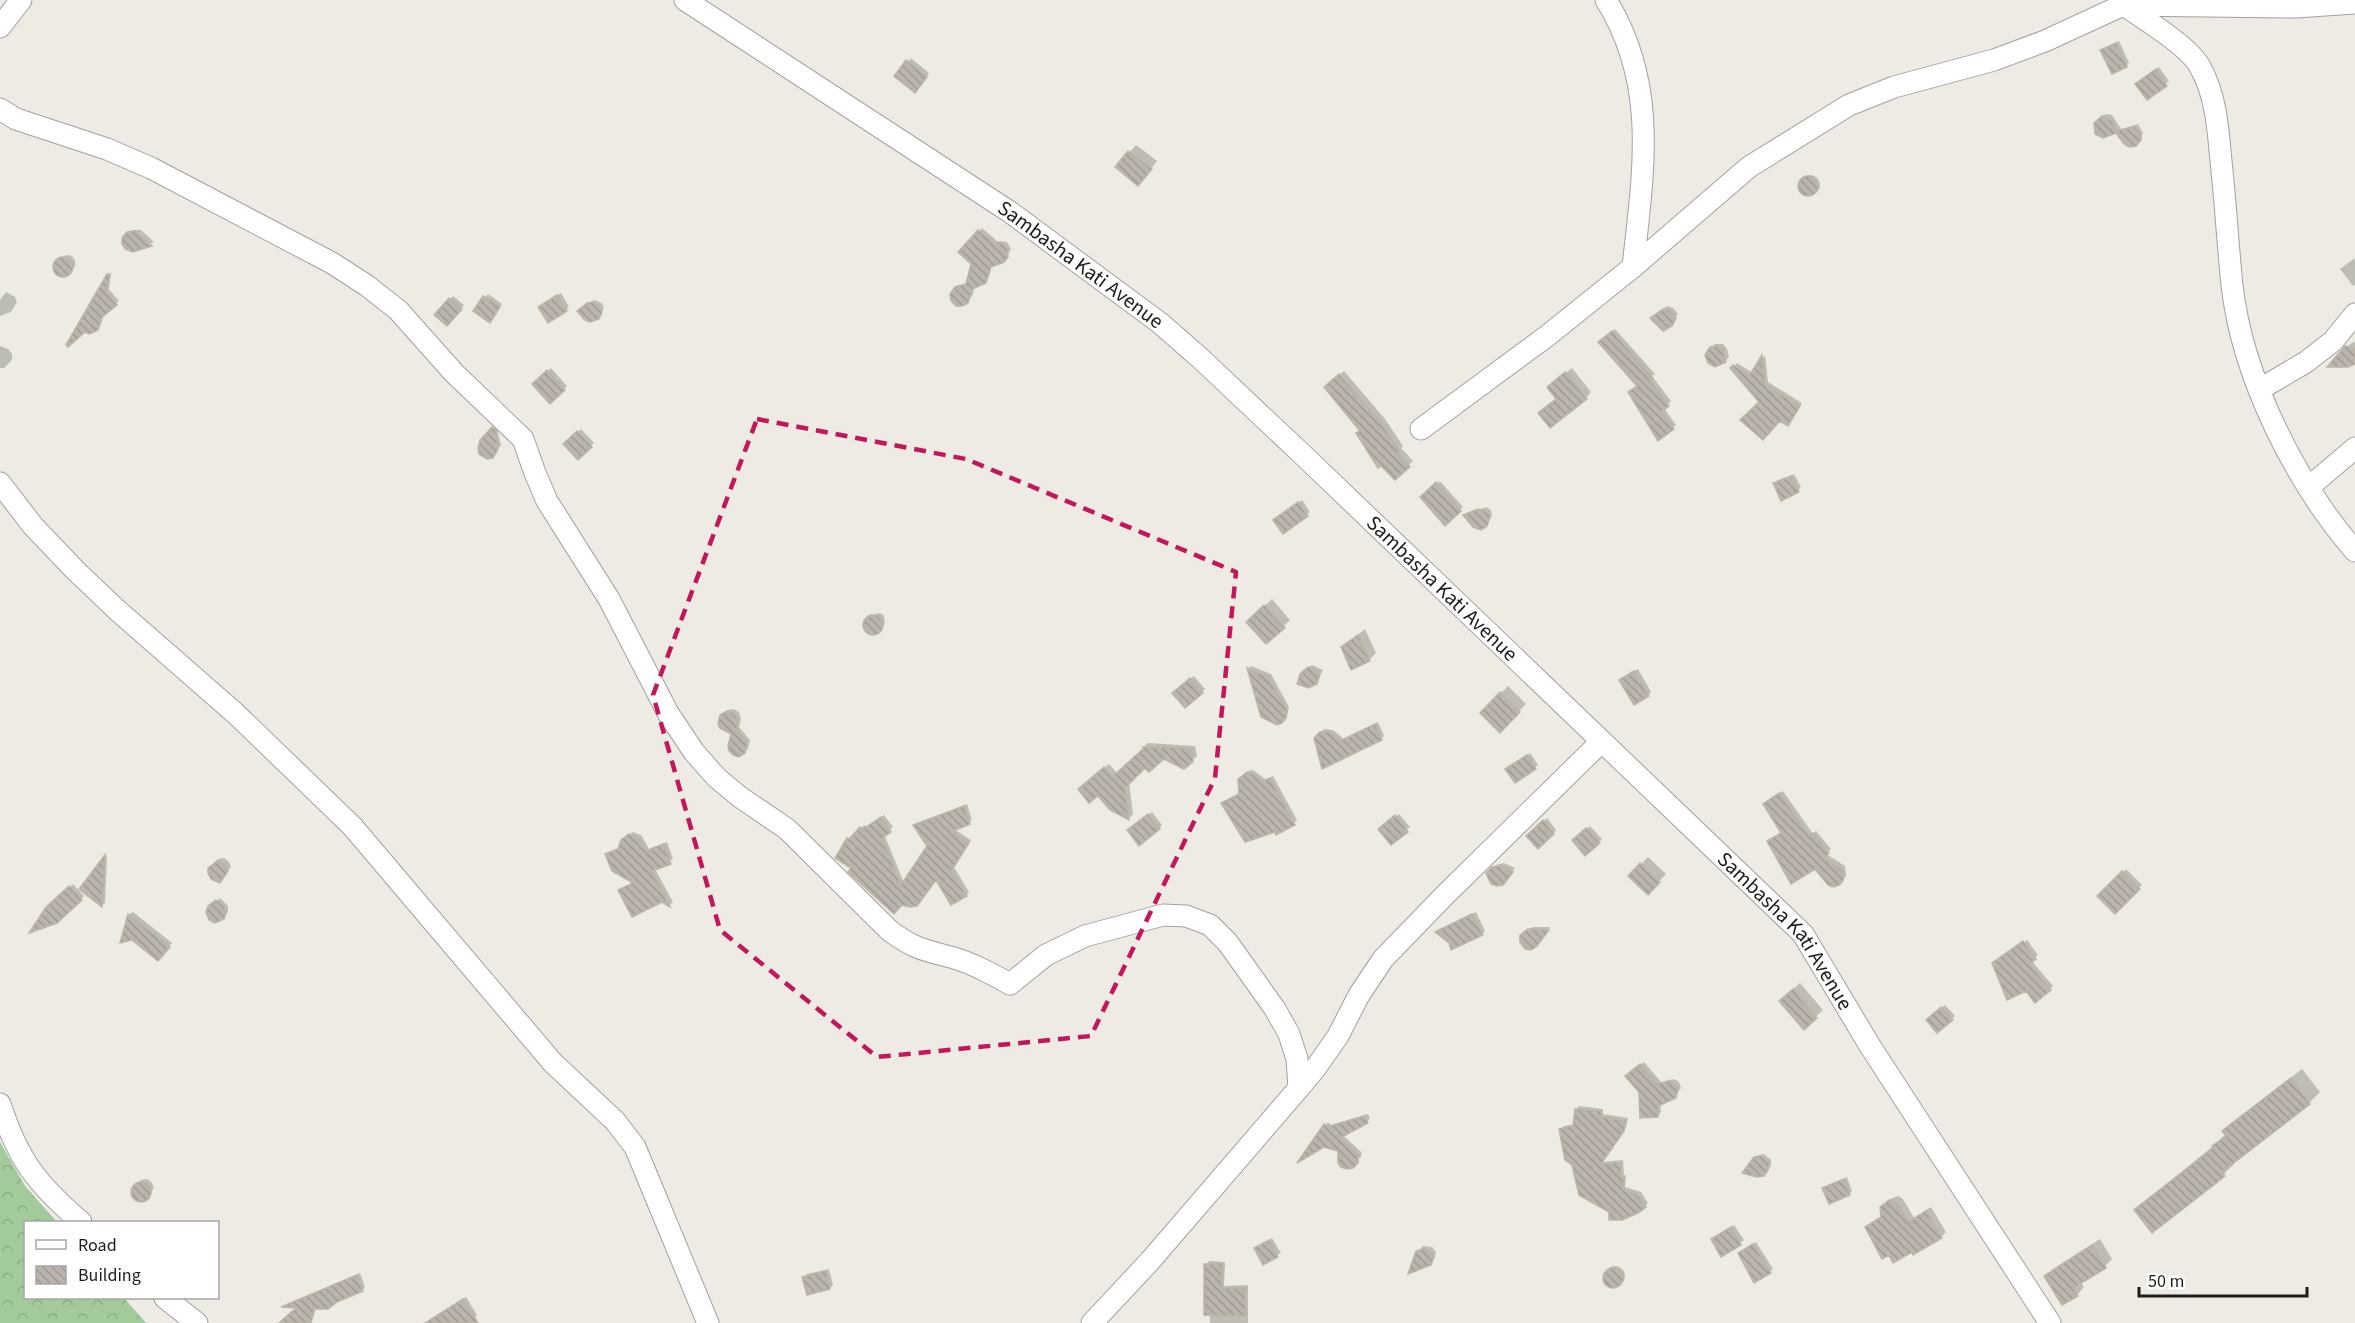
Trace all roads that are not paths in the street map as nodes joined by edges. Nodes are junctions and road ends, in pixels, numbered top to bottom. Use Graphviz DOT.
graph roads {
  1 [pos="21,0"];
  2 [pos="685,0"];
  3 [pos="1606,0"];
  4 [pos="2120,2"];
  5 [pos="2355,3"];
  6 [pos="0,27"];
  7 [pos="0,109"];
  8 [pos="1633,267"];
  9 [pos="2355,314"];
  10 [pos="2260,389"];
  11 [pos="1421,429"];
  12 [pos="2355,448"];
  13 [pos="0,483"];
  14 [pos="2309,487"];
  15 [pos="2355,550"];
  16 [pos="1601,742"];
  17 [pos="1299,1088"];
  18 [pos="0,1104"];
  19 [pos="80,1221"];
  20 [pos="166,1299"];
  21 [pos="197,1323"];
  22 [pos="708,1323"];
  23 [pos="1092,1323"];
  24 [pos="2050,1323"];
  1 -- 6 [label="street"];
  2 -- 16 [label="street, Sambasha Kati Avenue"];
  3 -- 8 [label="street"];
  4 -- 5 [label="street"];
  4 -- 8 [label="street"];
  4 -- 10 [label="street"];
  7 -- 17 [label="street"];
  8 -- 11 [label="street"];
  9 -- 10 [label="street"];
  10 -- 14 [label="street"];
  12 -- 14 [label="street"];
  13 -- 22 [label="street"];
  14 -- 15 [label="street"];
  16 -- 17 [label="street"];
  16 -- 24 [label="street, Sambasha Kati Avenue"];
  17 -- 23 [label="street"];
  18 -- 19 [label="street"];
  20 -- 21 [label="street"];
}
